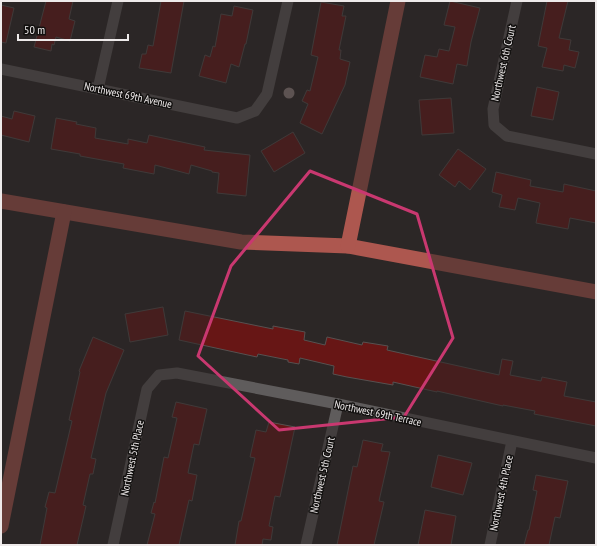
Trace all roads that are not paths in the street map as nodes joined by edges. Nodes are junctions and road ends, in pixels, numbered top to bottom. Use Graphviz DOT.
graph roads {
  1 [pos="118,1"];
  2 [pos="288,1"];
  3 [pos="517,1"];
  4 [pos="1,69"];
  5 [pos="98,89"];
  6 [pos="596,154"];
  7 [pos="159,375"];
  8 [pos="338,404"];
  9 [pos="512,440"];
  10 [pos="596,458"];
  11 [pos="113,545"];
  12 [pos="306,545"];
  13 [pos="490,545"];
  1 -- 5 [label="street"];
  2 -- 5 [label="street, Northwest 69th Avenue"];
  3 -- 6 [label="street, Northwest 6th Court"];
  4 -- 5 [label="street, Northwest 69th Avenue"];
  7 -- 8 [label="street, Northwest 69th Terrace"];
  7 -- 11 [label="street, Northwest 5th Place"];
  8 -- 9 [label="street, Northwest 69th Terrace"];
  8 -- 12 [label="street, Northwest 5th Court"];
  9 -- 10 [label="street, Northwest 69th Terrace"];
  9 -- 13 [label="street, Northwest 4th Place"];
}
